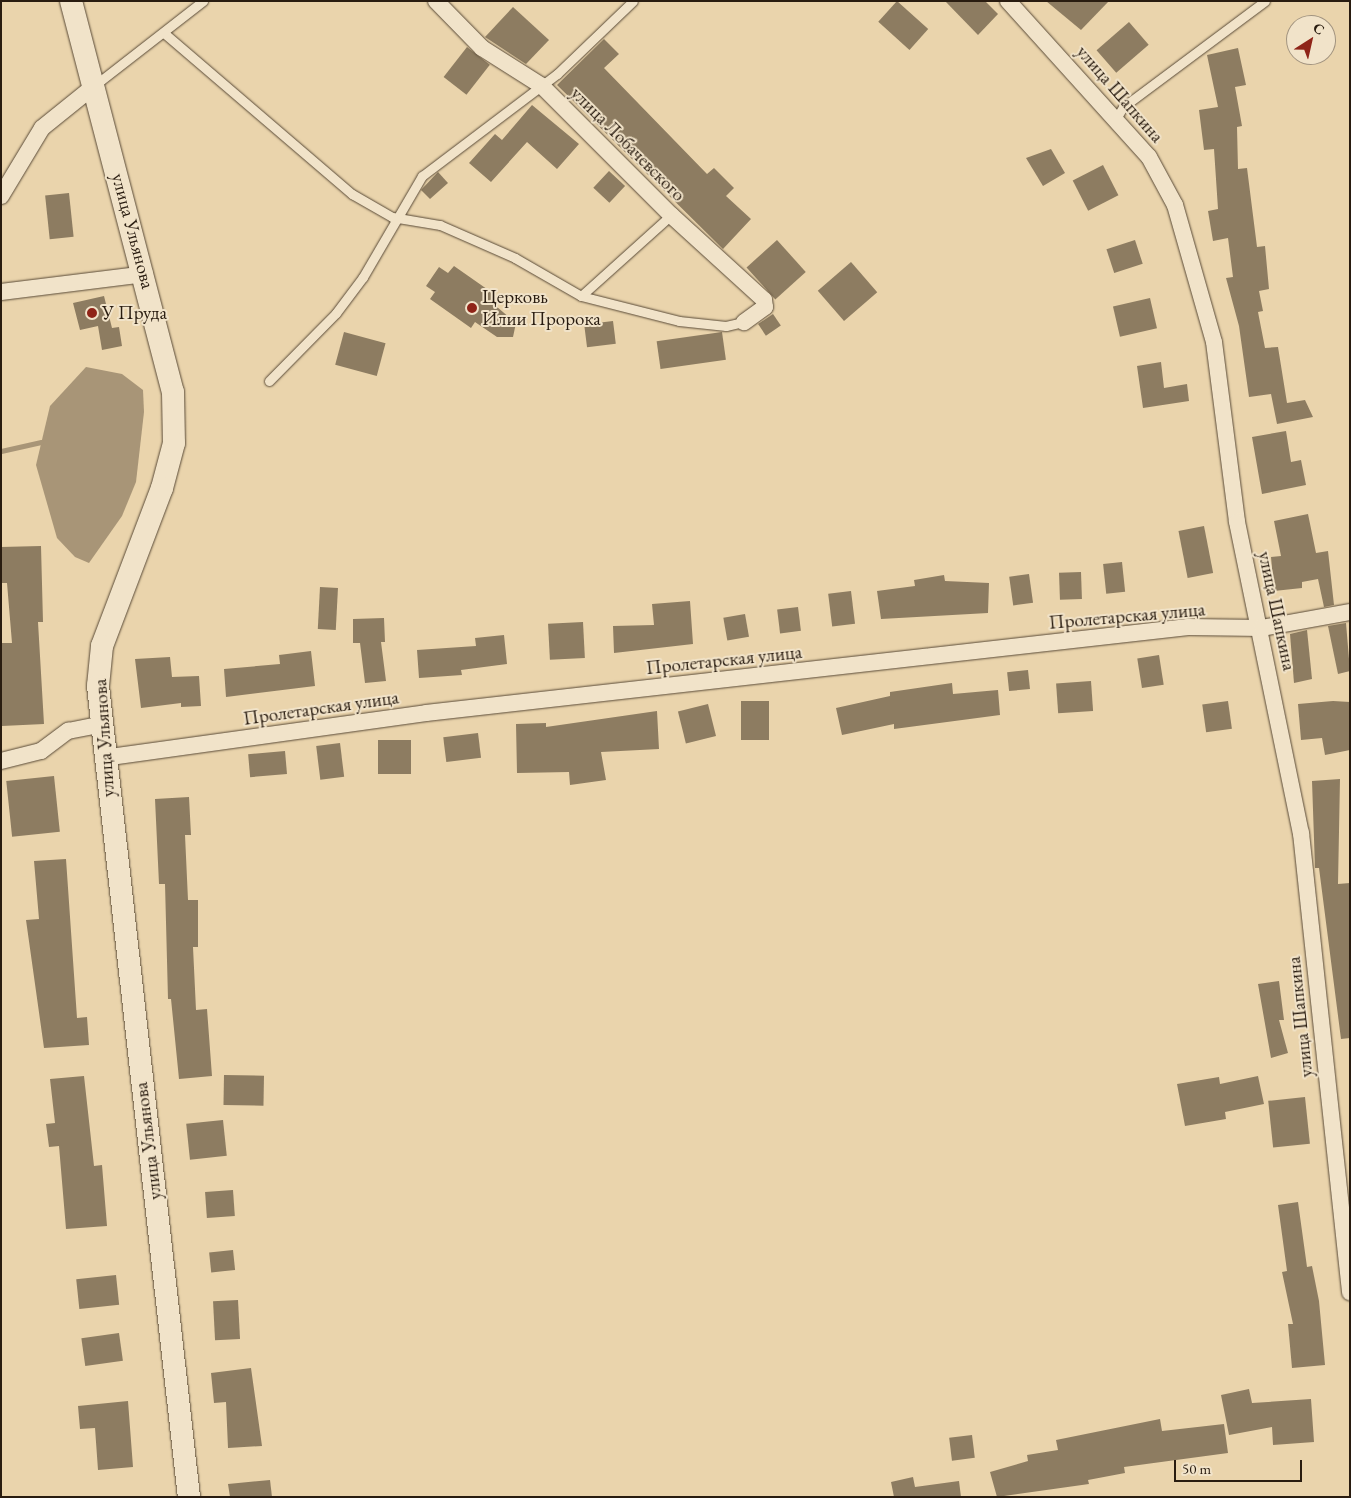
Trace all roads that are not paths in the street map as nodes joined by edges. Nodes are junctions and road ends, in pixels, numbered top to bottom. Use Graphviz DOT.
graph roads {
  1 [pos="71,1"];
  2 [pos="203,1"];
  3 [pos="436,1"];
  4 [pos="633,1"];
  5 [pos="1008,1"];
  6 [pos="1265,1"];
  7 [pos="164,33"];
  8 [pos="94,86"];
  9 [pos="542,86"];
  10 [pos="1117,117"];
  11 [pos="1,196"];
  12 [pos="671,216"];
  13 [pos="400,219"];
  14 [pos="145,274"];
  15 [pos="1,292"];
  16 [pos="581,296"];
  17 [pos="744,322"];
  18 [pos="269,381"];
  19 [pos="1350,612"];
  20 [pos="1262,628"];
  21 [pos="100,725"];
  22 [pos="103,758"];
  23 [pos="1,761"];
  24 [pos="1350,1292"];
  25 [pos="189,1497"];
  1 -- 8 [label="main road, улица Ульянова"];
  2 -- 7 [label="lane"];
  3 -- 9 [label="street, улица Лобачевского"];
  4 -- 9 [label="lane"];
  5 -- 10 [label="street, улица Шапкина"];
  6 -- 10 [label="lane"];
  7 -- 8 [label="lane"];
  7 -- 13 [label="lane"];
  8 -- 11 [label="street"];
  8 -- 14 [label="main road, улица Ульянова"];
  9 -- 12 [label="street, улица Лобачевского"];
  9 -- 13 [label="lane"];
  10 -- 20 [label="street, улица Шапкина"];
  12 -- 16 [label="lane"];
  12 -- 17 [label="street, улица Лобачевского"];
  13 -- 16 [label="lane"];
  13 -- 18 [label="lane"];
  14 -- 15 [label="street"];
  14 -- 21 [label="main road, улица Ульянова"];
  16 -- 17 [label="lane"];
  19 -- 20 [label="street, Пролетарская улица"];
  20 -- 22 [label="street, Пролетарская улица"];
  20 -- 24 [label="street, улица Шапкина"];
  21 -- 22 [label="main road, улица Ульянова"];
  21 -- 23 [label="street"];
  22 -- 25 [label="main road, улица Ульянова"];
}
